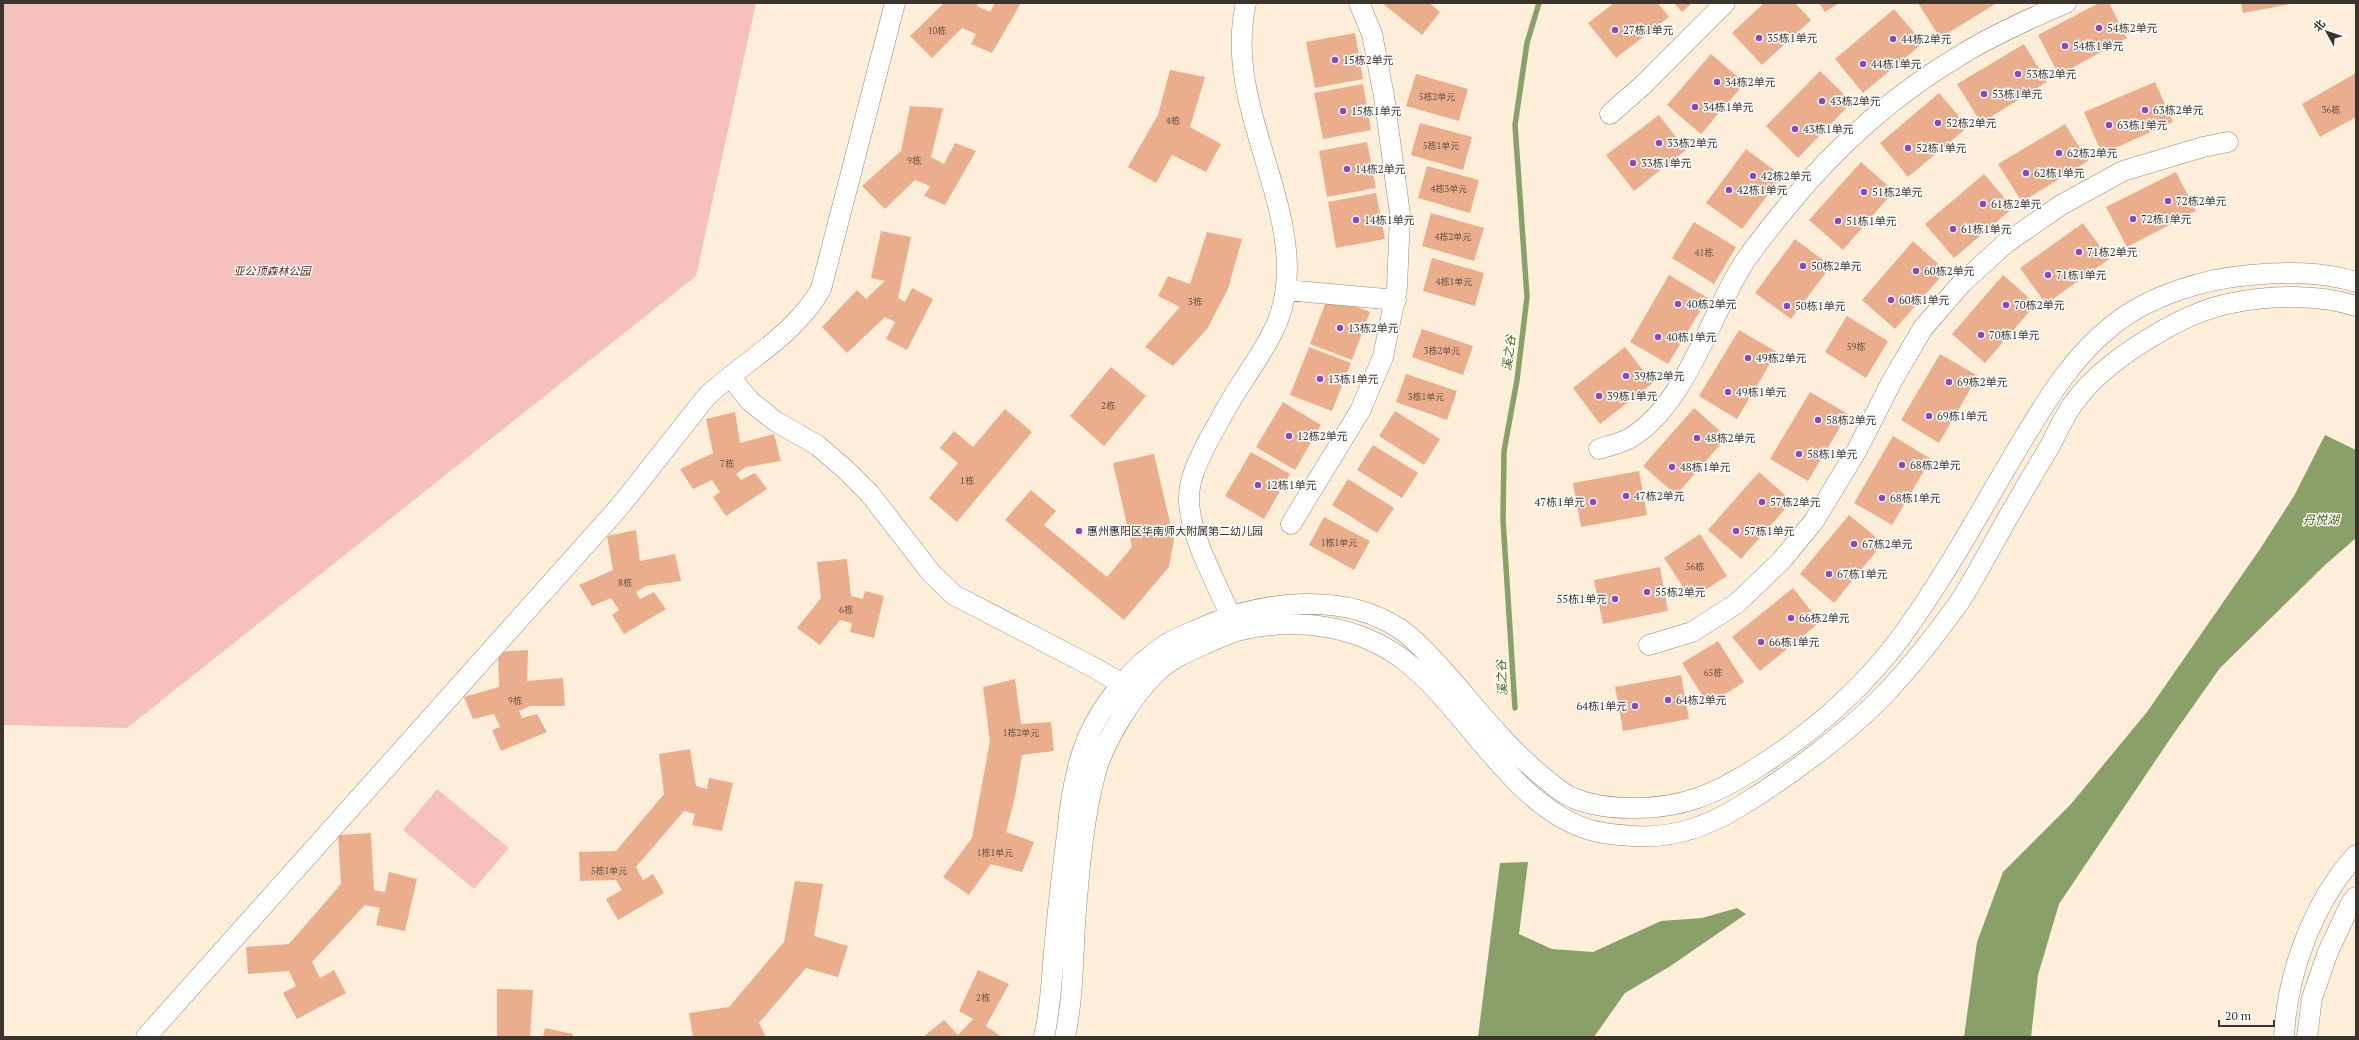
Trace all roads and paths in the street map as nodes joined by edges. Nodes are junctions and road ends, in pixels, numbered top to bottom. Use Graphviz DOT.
graph roads {
  1 [pos="895,3"];
  2 [pos="1246,3"];
  3 [pos="1359,3"];
  4 [pos="1725,3"];
  5 [pos="2066,3"];
  6 [pos="1610,114"];
  7 [pos="2228,142"];
  8 [pos="2356,282"];
  9 [pos="1286,290"];
  10 [pos="1396,300"];
  11 [pos="2356,306"];
  12 [pos="730,377"];
  13 [pos="1599,449"];
  14 [pos="1291,524"];
  15 [pos="1234,624"];
  16 [pos="1649,645"];
  17 [pos="1131,689"];
  18 [pos="2356,855"];
  19 [pos="2356,897"];
  20 [pos="146,1037"];
  21 [pos="1044,1037"];
  22 [pos="1065,1037"];
  23 [pos="2284,1037"];
  24 [pos="2307,1037"];
  1 -- 12 [label="street"];
  2 -- 9 [label="street"];
  3 -- 10 [label="street"];
  4 -- 6 [label="street"];
  5 -- 13 [label="street"];
  7 -- 16 [label="street"];
  8 -- 15 [label="street"];
  9 -- 10 [label="street"];
  9 -- 15 [label="street"];
  10 -- 14 [label="street"];
  11 -- 15 [label="street"];
  12 -- 17 [label="street"];
  12 -- 20 [label="street"];
  15 -- 17 [label="street"];
  17 -- 21 [label="street"];
  17 -- 22 [label="street"];
  18 -- 23 [label="street"];
  19 -- 24 [label="street"];
}
